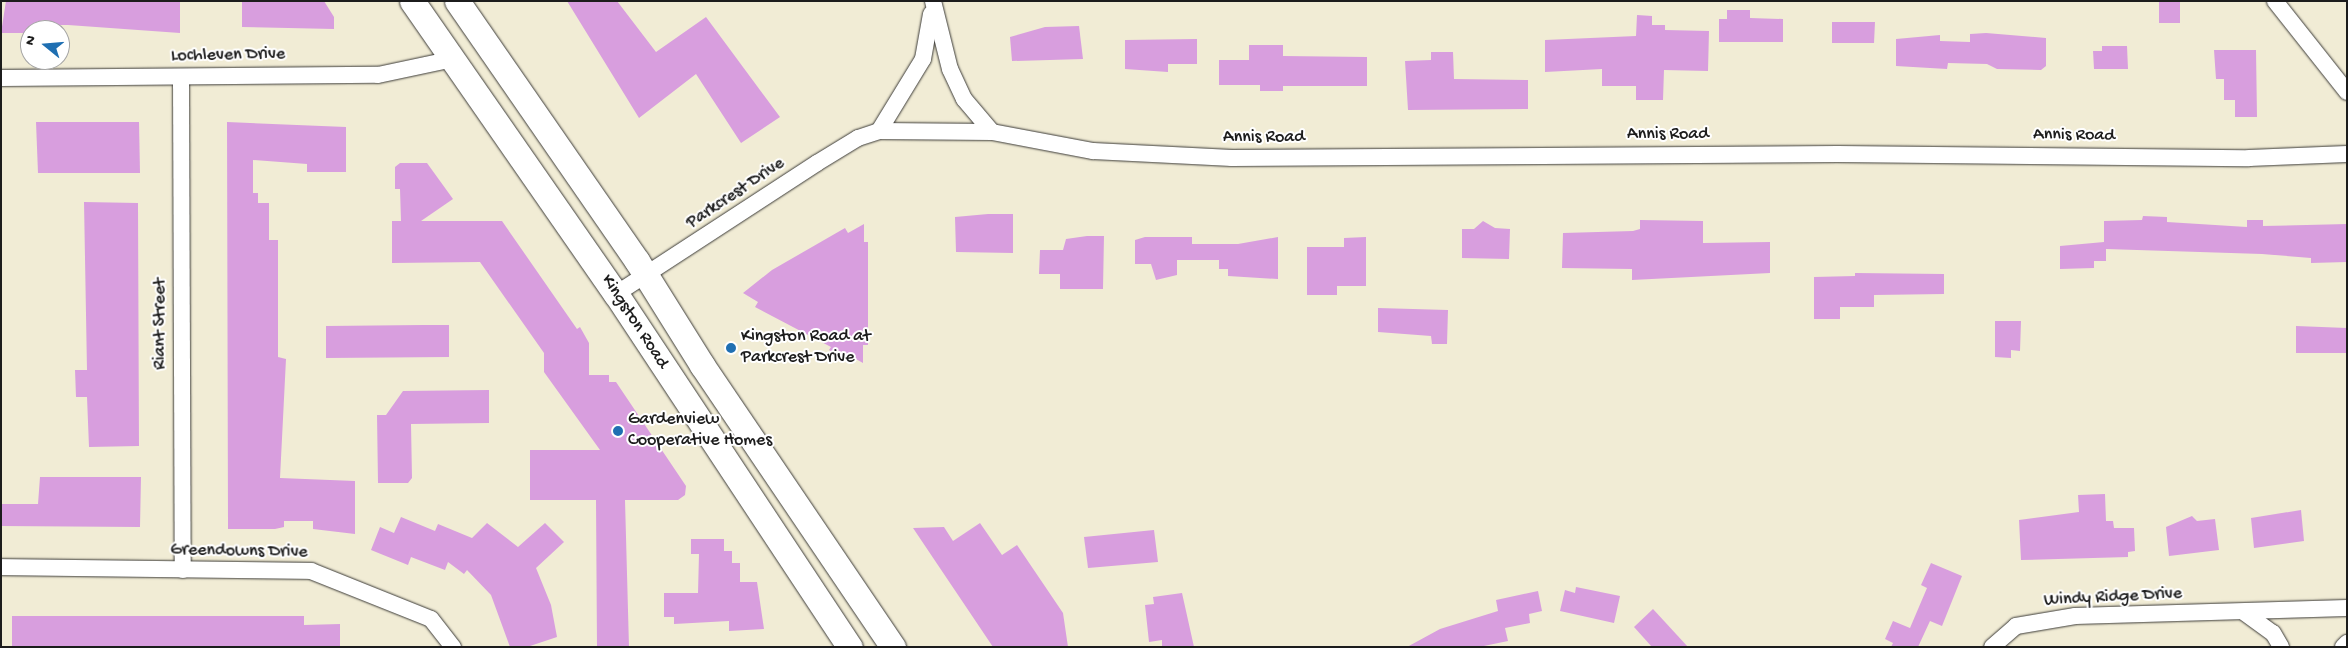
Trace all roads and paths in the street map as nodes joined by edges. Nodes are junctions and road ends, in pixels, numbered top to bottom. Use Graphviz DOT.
graph roads {
  1 [pos="412,1"];
  2 [pos="458,1"];
  3 [pos="2275,1"];
  4 [pos="933,4"];
  5 [pos="453,59"];
  6 [pos="1,78"];
  7 [pos="181,78"];
  8 [pos="2347,92"];
  9 [pos="879,131"];
  10 [pos="992,132"];
  11 [pos="2347,154"];
  12 [pos="646,276"];
  13 [pos="616,294"];
  14 [pos="702,365"];
  15 [pos="665,370"];
  16 [pos="1,567"];
  17 [pos="183,570"];
  18 [pos="2347,608"];
  19 [pos="2245,613"];
  20 [pos="2347,643"];
  21 [pos="453,647"];
  22 [pos="850,647"];
  23 [pos="893,647"];
  24 [pos="1992,647"];
  25 [pos="2281,647"];
  26 [pos="2343,647"];
  1 -- 5 [label="main road, Kingston Road"];
  2 -- 12 [label="main road, Kingston Road"];
  3 -- 8 [label="street"];
  4 -- 9 [label="street"];
  4 -- 10 [label="street"];
  5 -- 7 [label="street, Lochleven Drive"];
  5 -- 13 [label="main road, Kingston Road"];
  6 -- 7 [label="street, Lochleven Drive"];
  7 -- 17 [label="street, Riant Street"];
  9 -- 10 [label="street, Parkcrest Drive"];
  9 -- 12 [label="street, Parkcrest Drive"];
  10 -- 11 [label="street, Annis Road"];
  12 -- 13 [label="street, Parkcrest Drive"];
  12 -- 14 [label="main road, Kingston Road"];
  13 -- 15 [label="main road, Kingston Road"];
  14 -- 15 [label="main road"];
  14 -- 23 [label="main road, Kingston Road"];
  15 -- 22 [label="main road, Kingston Road"];
  16 -- 17 [label="street, Greendowns Drive"];
  17 -- 21 [label="street, Greendowns Drive"];
  18 -- 19 [label="street, Windy Ridge Drive"];
  19 -- 24 [label="street, Windy Ridge Drive"];
  19 -- 25 [label="street"];
  20 -- 26 [label="street"];
}
